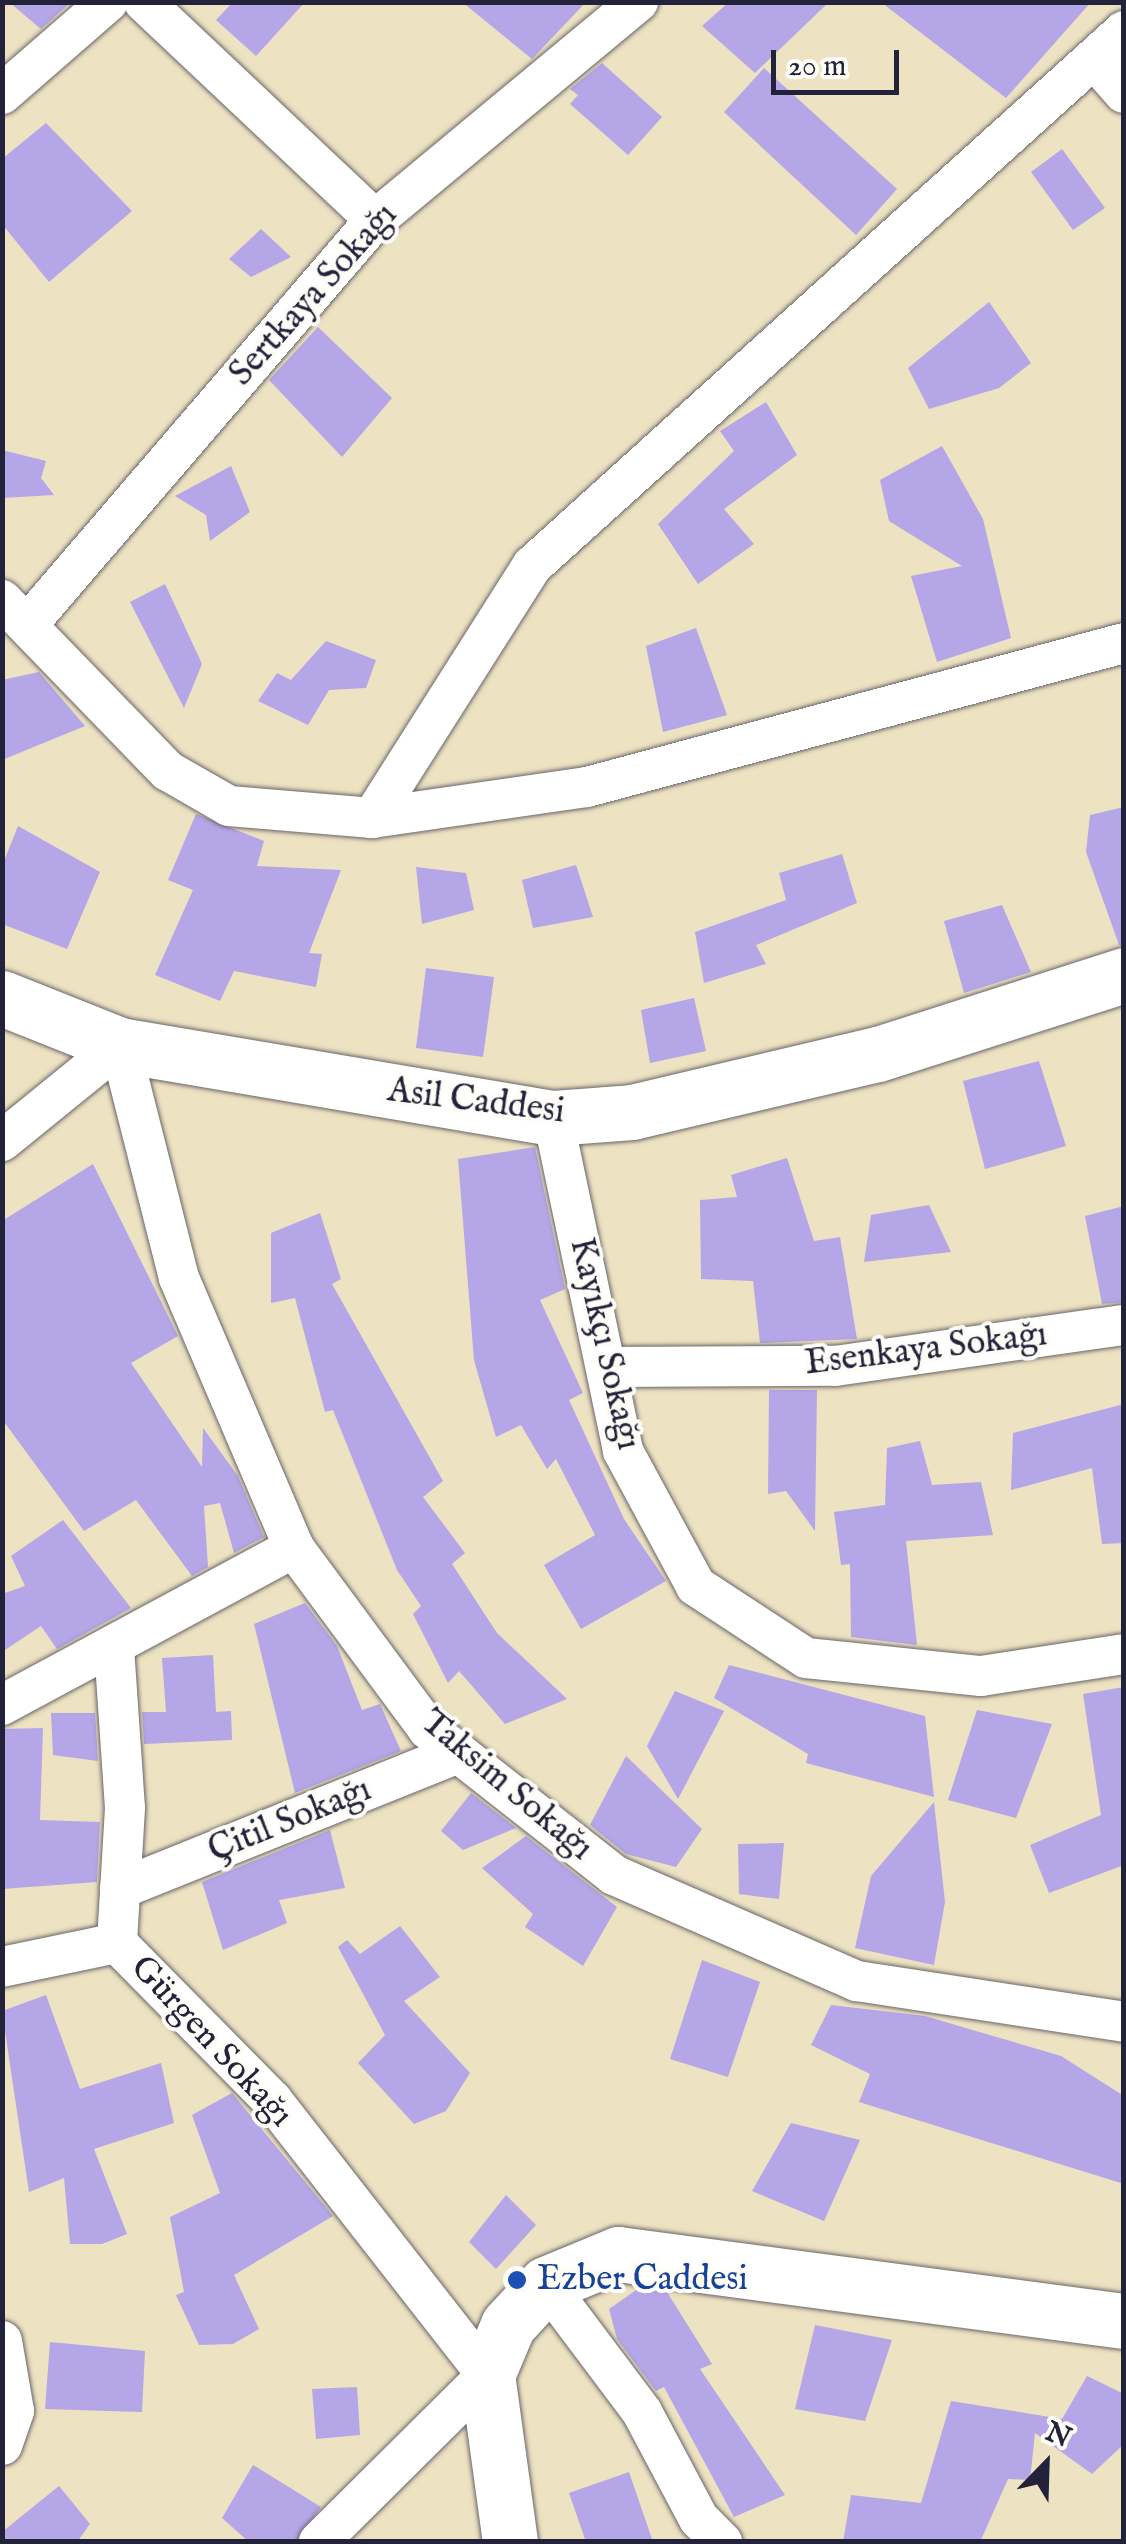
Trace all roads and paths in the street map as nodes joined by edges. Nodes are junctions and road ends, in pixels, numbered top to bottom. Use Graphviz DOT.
graph roads {
  1 [pos="108,2"];
  2 [pos="144,2"];
  3 [pos="638,2"];
  4 [pos="1124,31"];
  5 [pos="1094,59"];
  6 [pos="1124,93"];
  7 [pos="2,94"];
  8 [pos="375,220"];
  9 [pos="15,612"];
  10 [pos="1124,642"];
  11 [pos="372,818"];
  12 [pos="1124,975"];
  13 [pos="2,998"];
  14 [pos="120,1045"];
  15 [pos="553,1118"];
  16 [pos="2,1141"];
  17 [pos="1124,1325"];
  18 [pos="607,1367"];
  19 [pos="294,1548"];
  20 [pos="114,1647"];
  21 [pos="1124,1654"];
  22 [pos="2,1705"];
  23 [pos="459,1753"];
  24 [pos="120,1889"];
  25 [pos="117,1943"];
  26 [pos="2,1967"];
  27 [pos="1124,2022"];
  28 [pos="546,2284"];
  29 [pos="1124,2320"];
  30 [pos="2,2341"];
  31 [pos="487,2375"];
  32 [pos="2,2445"];
  33 [pos="319,2542"];
  34 [pos="510,2542"];
  35 [pos="722,2542"];
  1 -- 7 [label="street"];
  2 -- 8 [label="street"];
  3 -- 8 [label="street, Sertkaya Sokağı"];
  4 -- 5 [label="street"];
  5 -- 6 [label="street"];
  5 -- 11 [label="street"];
  8 -- 9 [label="street, Sertkaya Sokağı"];
  9 -- 11 [label="street"];
  10 -- 11 [label="street"];
  12 -- 15 [label="street, Asil Caddesi"];
  13 -- 14 [label="street, Asil Caddesi"];
  14 -- 15 [label="street, Asil Caddesi"];
  14 -- 16 [label="street"];
  14 -- 19 [label="street, Taksim Sokağı"];
  15 -- 18 [label="street, Kayıkçı Sokağı"];
  17 -- 18 [label="street, Esenkaya Sokağı"];
  18 -- 21 [label="street, Kayıkçı Sokağı"];
  19 -- 20 [label="street"];
  19 -- 23 [label="street, Taksim Sokağı"];
  20 -- 22 [label="street"];
  20 -- 24 [label="street, Gürgen Sokağı"];
  23 -- 24 [label="street, Çitil Sokağı"];
  23 -- 27 [label="street, Taksim Sokağı"];
  24 -- 25 [label="street, Gürgen Sokağı"];
  25 -- 26 [label="street"];
  25 -- 31 [label="street, Gürgen Sokağı"];
  28 -- 29 [label="street"];
  28 -- 31 [label="street"];
  28 -- 35 [label="street"];
  30 -- 32 [label="street"];
  31 -- 33 [label="street"];
  31 -- 34 [label="street"];
}
